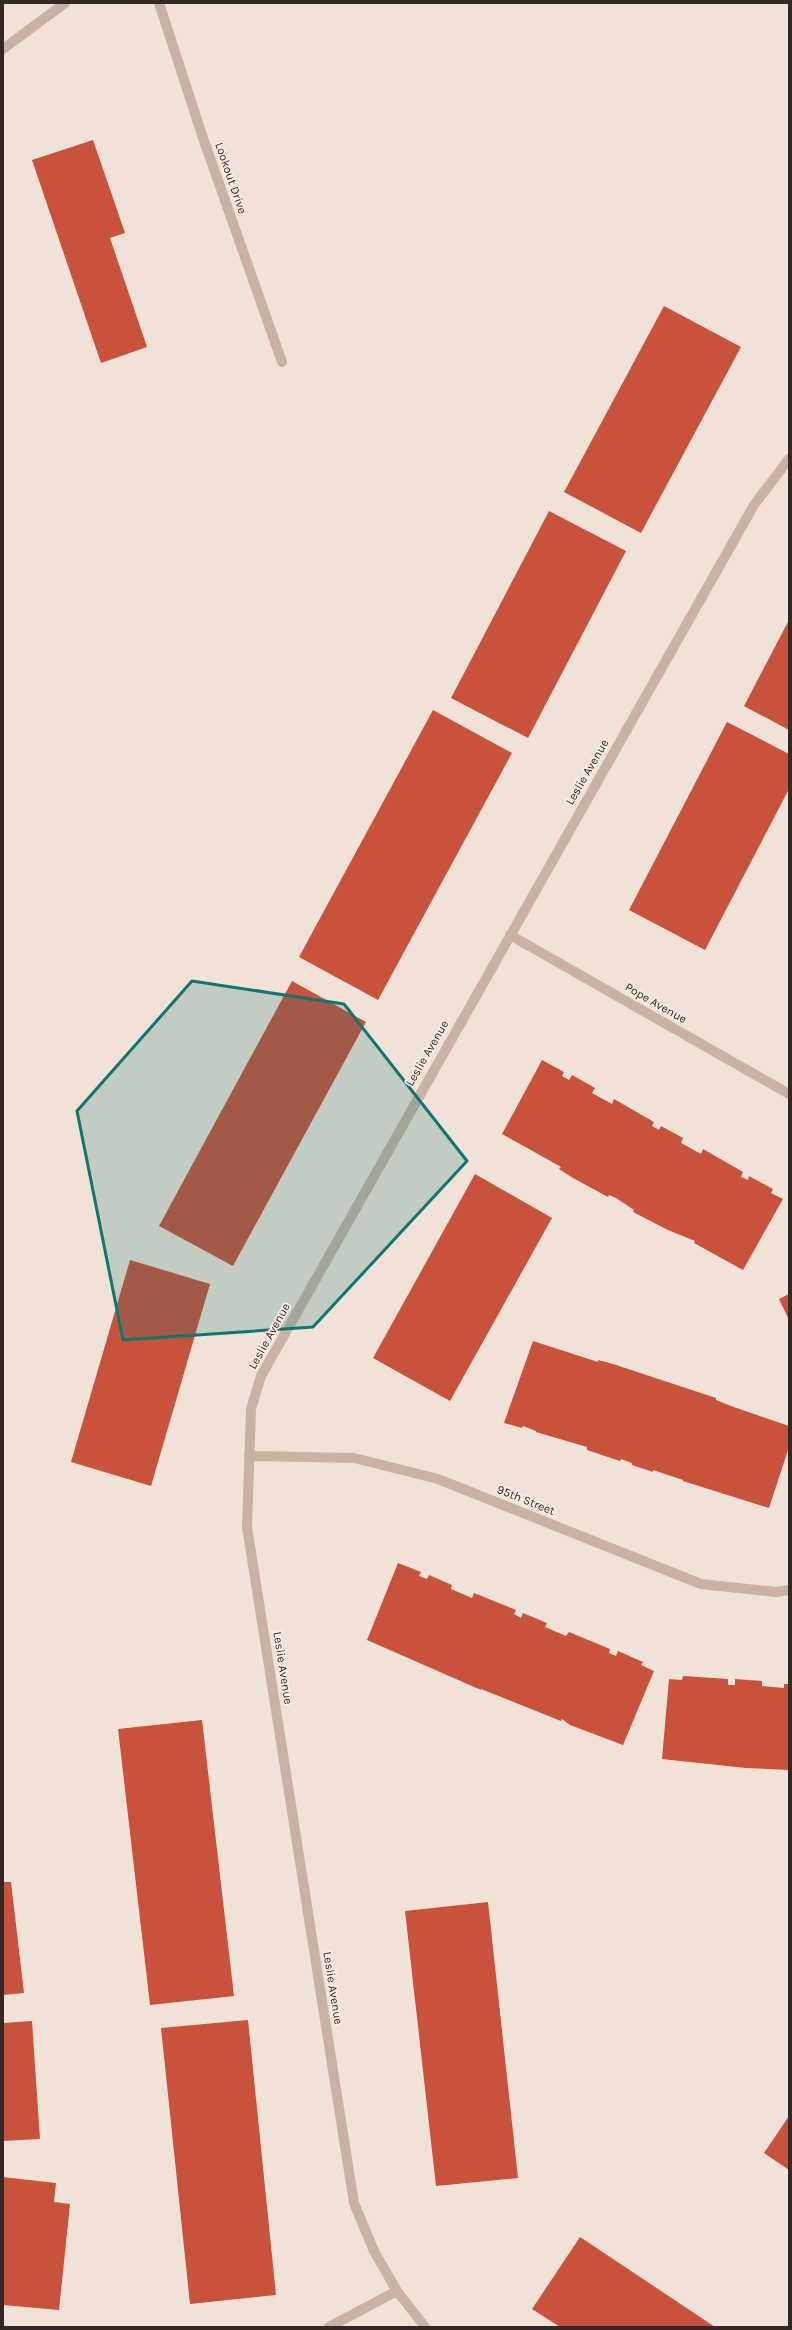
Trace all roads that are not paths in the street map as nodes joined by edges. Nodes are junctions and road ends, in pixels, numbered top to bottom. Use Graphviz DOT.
graph roads {
  1 [pos="65,3"];
  2 [pos="159,3"];
  3 [pos="3,49"];
  4 [pos="282,362"];
  5 [pos="789,460"];
  6 [pos="510,934"];
  7 [pos="789,1094"];
  8 [pos="249,1456"];
  9 [pos="789,1590"];
  10 [pos="396,2291"];
  11 [pos="329,2327"];
  12 [pos="425,2327"];
  1 -- 3 [label="street"];
  2 -- 4 [label="street, Lookout Drive"];
  5 -- 6 [label="street, Leslie Avenue"];
  6 -- 7 [label="street, Pope Avenue"];
  6 -- 8 [label="street, Leslie Avenue"];
  8 -- 9 [label="street, 95th Street"];
  8 -- 10 [label="street, Leslie Avenue"];
  10 -- 11 [label="street"];
  10 -- 12 [label="street, Leslie Avenue"];
}
